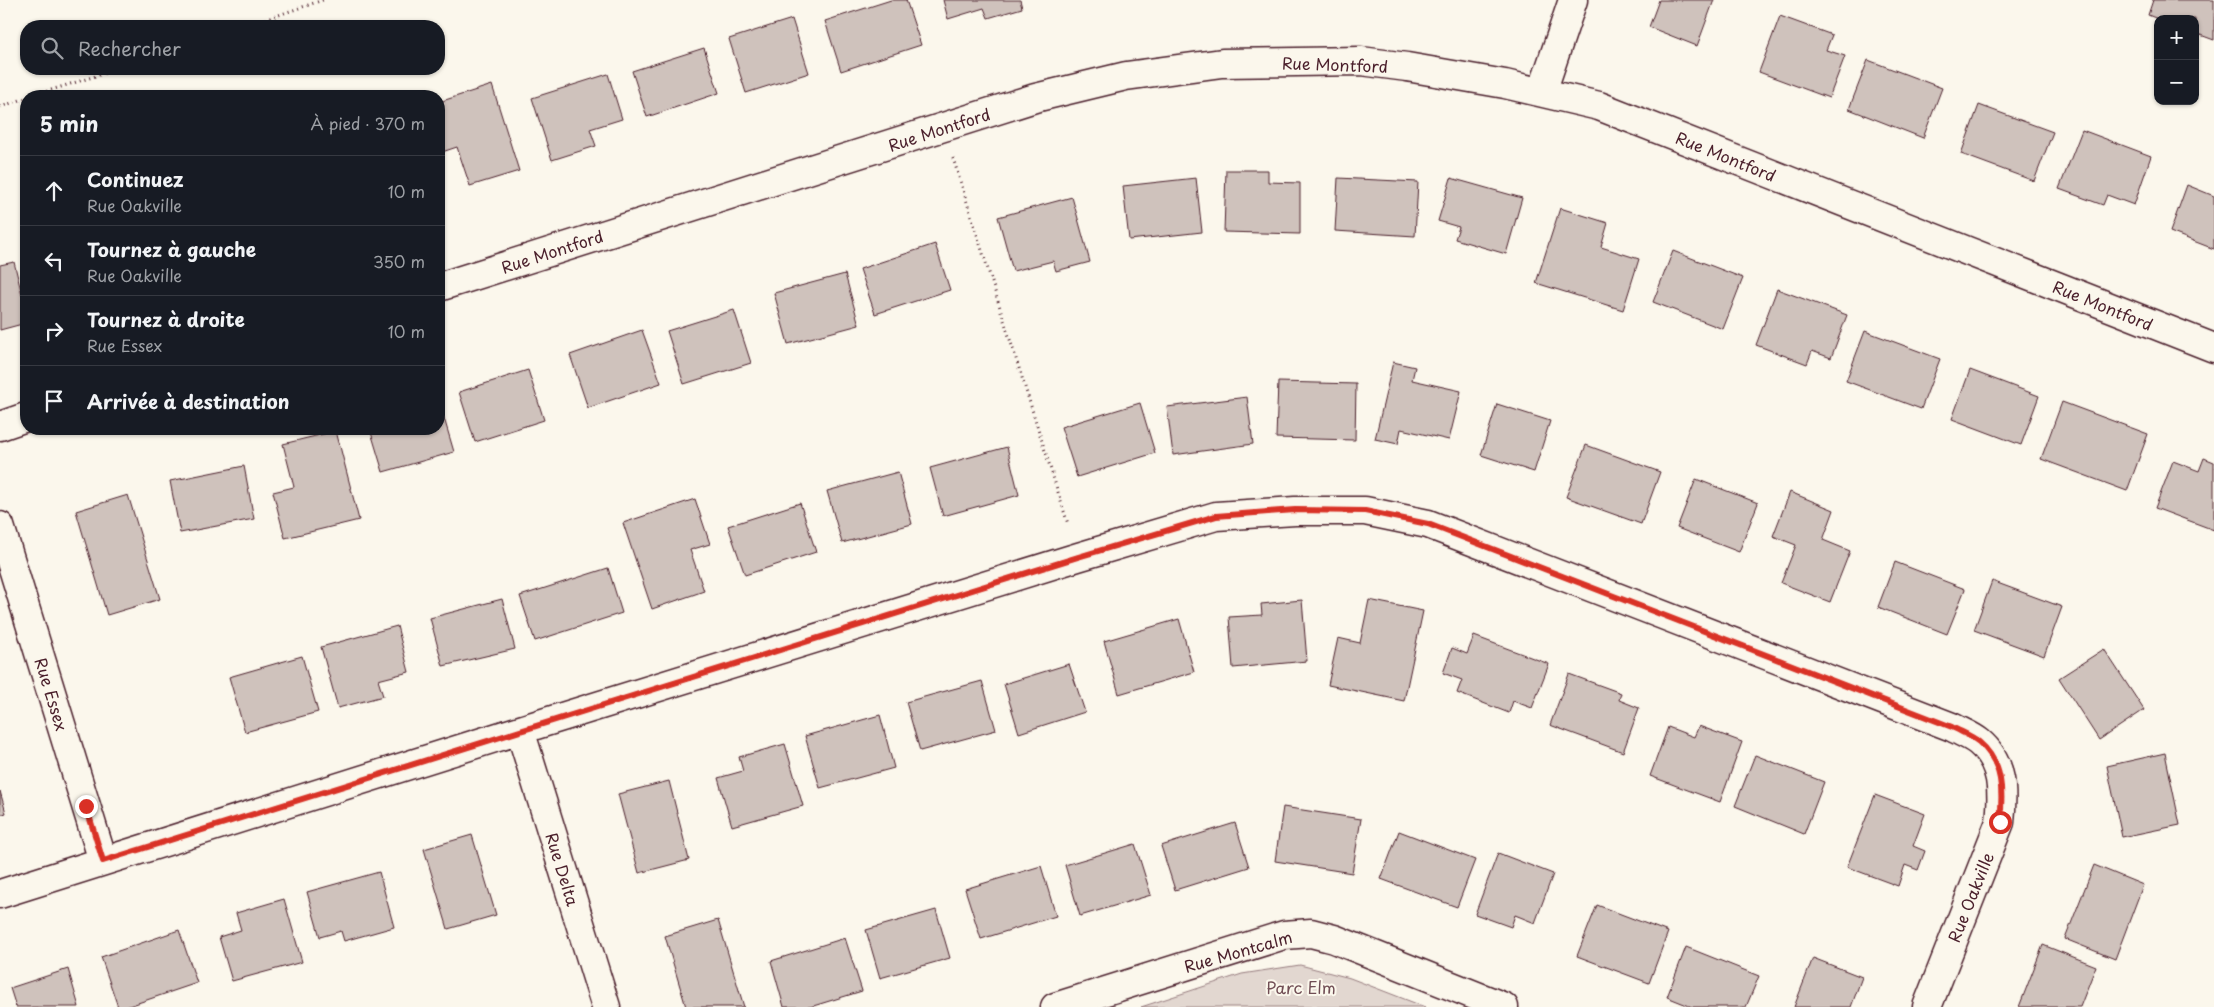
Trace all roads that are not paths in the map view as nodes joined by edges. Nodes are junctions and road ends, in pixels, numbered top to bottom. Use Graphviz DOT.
graph roads {
  1 [pos="1573,0"];
  2 [pos="1542,92"];
  3 [pos="445,285"];
  4 [pos="2214,348"];
  5 [pos="20,419"];
  6 [pos="0,426"];
  7 [pos="0,526"];
  8 [pos="520,730"];
  9 [pos="103,861"];
  10 [pos="0,894"];
  11 [pos="606,1007"];
  12 [pos="1055,1007"];
  13 [pos="1504,1007"];
  14 [pos="1927,1007"];
  1 -- 2 [label="street"];
  2 -- 3 [label="street, Rue Montford"];
  2 -- 4 [label="street, Rue Montford"];
  5 -- 6 [label="street"];
  7 -- 9 [label="street, Rue Essex"];
  8 -- 9 [label="street, Rue Oakville"];
  8 -- 11 [label="street, Rue Delta"];
  8 -- 14 [label="street, Rue Oakville"];
  9 -- 10 [label="street, Rue Oakville"];
  12 -- 13 [label="street, Rue Montcalm"];
}
